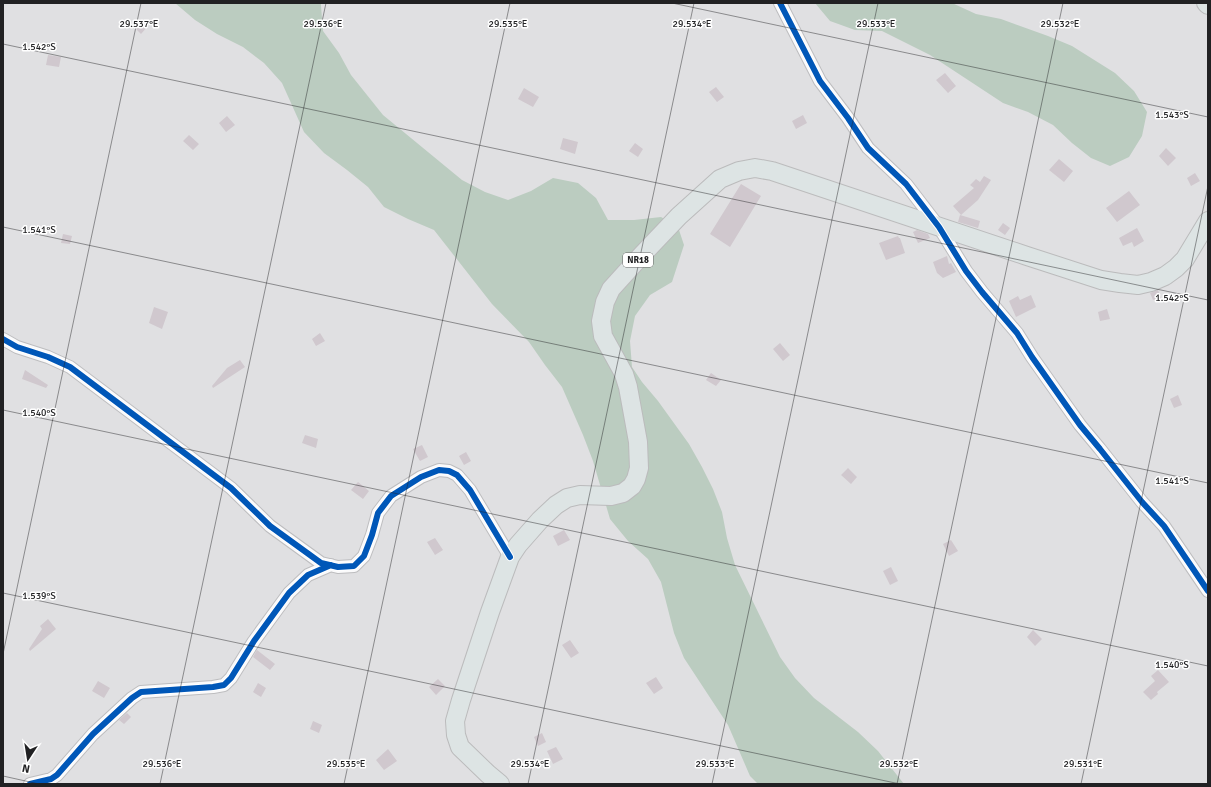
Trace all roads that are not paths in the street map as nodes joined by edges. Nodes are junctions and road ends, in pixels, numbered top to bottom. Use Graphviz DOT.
graph roads {
  1 [pos="780,3"];
  2 [pos="939,227"];
  3 [pos="1206,232"];
  4 [pos="3,339"];
  5 [pos="510,557"];
  6 [pos="331,565"];
  7 [pos="1208,591"];
  8 [pos="491,781"];
  9 [pos="30,784"];
  1 -- 2 [label="street"];
  2 -- 3 [label="main road, NR18"];
  2 -- 5 [label="main road, NR18"];
  2 -- 7 [label="street"];
  4 -- 6 [label="street"];
  5 -- 6 [label="street"];
  5 -- 8 [label="main road, NR18"];
  6 -- 9 [label="street"];
}
